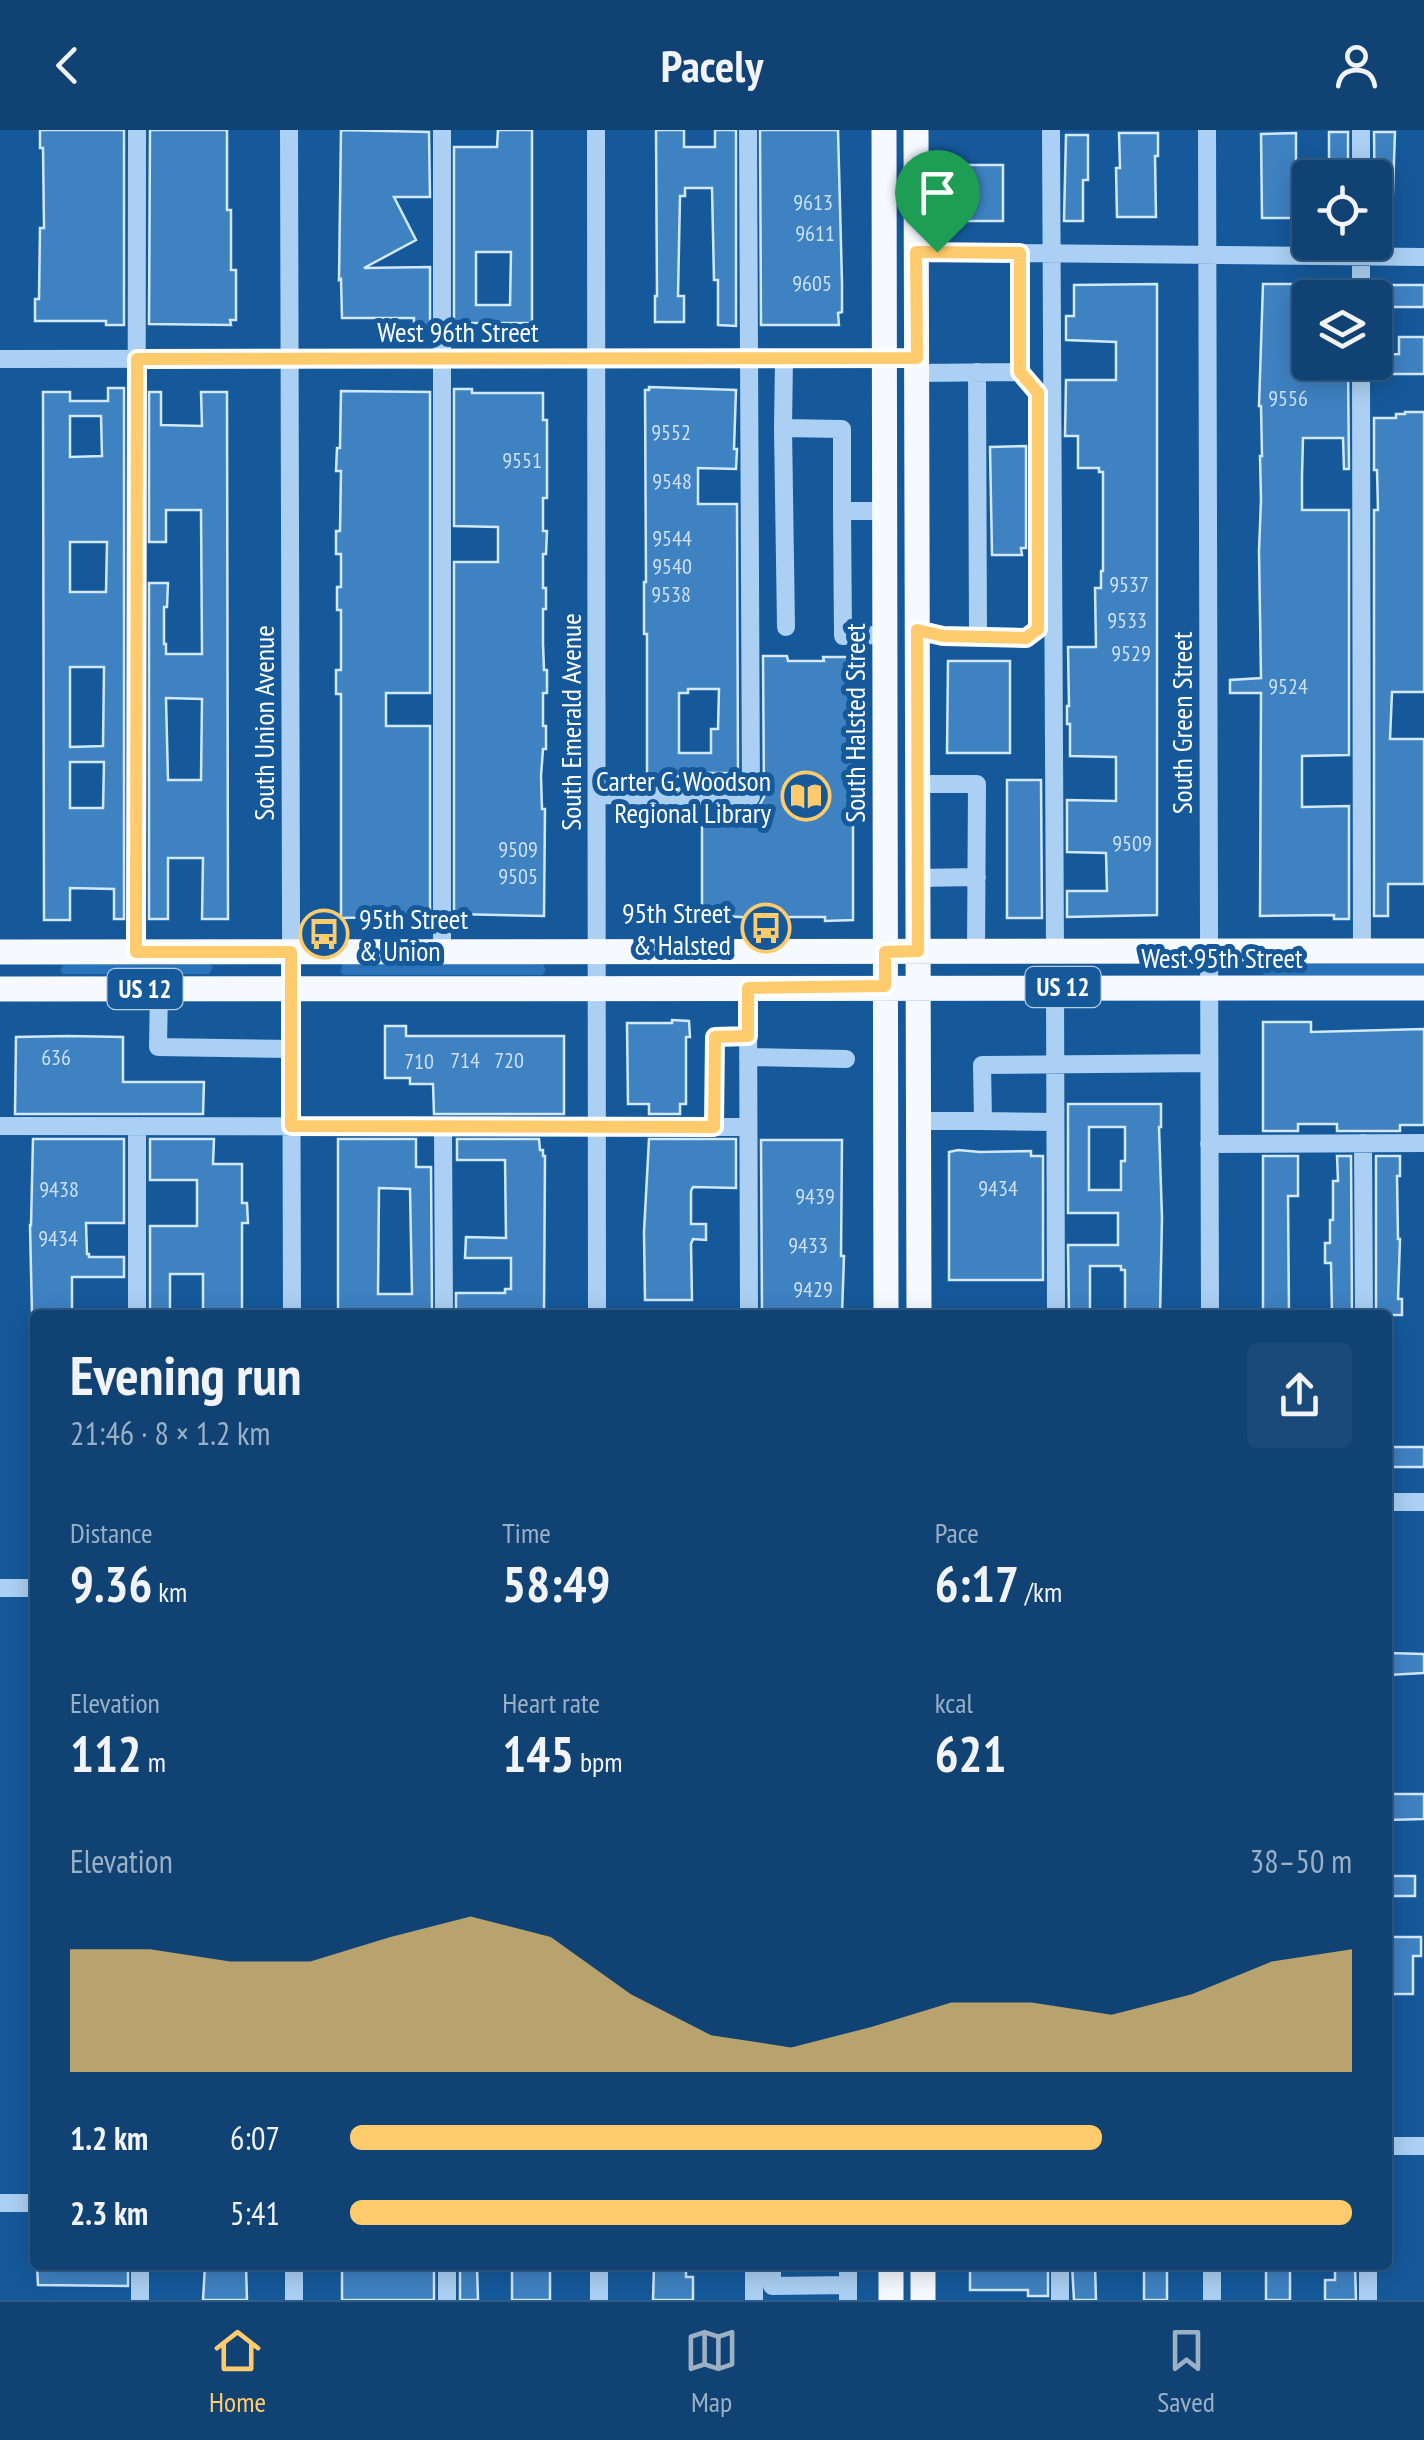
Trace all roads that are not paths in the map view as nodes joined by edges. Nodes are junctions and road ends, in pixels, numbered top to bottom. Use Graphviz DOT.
graph roads {
  1 [pos="137,130"];
  2 [pos="289,130"];
  3 [pos="442,130"];
  4 [pos="596,130"];
  5 [pos="748,130"];
  6 [pos="884,130"];
  7 [pos="916,130"];
  8 [pos="1051,130"];
  9 [pos="1207,130"];
  10 [pos="1361,130"];
  11 [pos="1361,160"];
  12 [pos="916,252"];
  13 [pos="1292,252"];
  14 [pos="1020,253"];
  15 [pos="1050,253"];
  16 [pos="1392,253"];
  17 [pos="1207,255"];
  18 [pos="1424,257"];
  19 [pos="749,358"];
  20 [pos="884,358"];
  21 [pos="0,359"];
  22 [pos="137,359"];
  23 [pos="290,359"];
  24 [pos="443,359"];
  25 [pos="597,359"];
  26 [pos="784,359"];
  27 [pos="917,366"];
  28 [pos="976,372"];
  29 [pos="1020,372"];
  30 [pos="1361,380"];
  31 [pos="782,428"];
  32 [pos="842,511"];
  33 [pos="885,511"];
  34 [pos="786,627"];
  35 [pos="917,630"];
  36 [pos="884,635"];
  37 [pos="978,638"];
  38 [pos="917,784"];
  39 [pos="598,795"];
  40 [pos="977,877"];
  41 [pos="918,878"];
  42 [pos="918,951"];
  43 [pos="1424,951"];
  44 [pos="0,952"];
  45 [pos="136,952"];
  46 [pos="291,952"];
  47 [pos="442,952"];
  48 [pos="596,952"];
  49 [pos="885,952"];
  50 [pos="976,952"];
  51 [pos="1055,952"];
  52 [pos="1209,952"];
  53 [pos="1362,952"];
  54 [pos="885,986"];
  55 [pos="918,987"];
  56 [pos="1055,987"];
  57 [pos="291,988"];
  58 [pos="597,988"];
  59 [pos="748,988"];
  60 [pos="1209,988"];
  61 [pos="1424,988"];
  62 [pos="0,989"];
  63 [pos="159,989"];
  64 [pos="748,1036"];
  65 [pos="291,1048"];
  66 [pos="748,1056"];
  67 [pos="846,1059"];
  68 [pos="1209,1063"];
  69 [pos="1055,1064"];
  70 [pos="918,1121"];
  71 [pos="983,1121"];
  72 [pos="1056,1122"];
  73 [pos="0,1126"];
  74 [pos="136,1126"];
  75 [pos="291,1126"];
  76 [pos="443,1126"];
  77 [pos="597,1127"];
  78 [pos="714,1127"];
  79 [pos="748,1127"];
  80 [pos="1363,1143"];
  81 [pos="1424,1143"];
  82 [pos="1209,1144"];
  83 [pos="137,1310"];
  84 [pos="292,1310"];
  85 [pos="444,1310"];
  86 [pos="598,1310"];
  87 [pos="749,1310"];
  88 [pos="886,1310"];
  89 [pos="919,1310"];
  90 [pos="1056,1310"];
  91 [pos="1210,1310"];
  92 [pos="1364,1310"];
  93 [pos="1392,1502"];
  94 [pos="1424,1502"];
  95 [pos="0,1588"];
  96 [pos="30,1588"];
  97 [pos="1392,2146"];
  98 [pos="1424,2146"];
  99 [pos="0,2203"];
  100 [pos="30,2203"];
  101 [pos="140,2270"];
  102 [pos="294,2270"];
  103 [pos="447,2270"];
  104 [pos="599,2270"];
  105 [pos="754,2270"];
  106 [pos="772,2270"];
  107 [pos="891,2270"];
  108 [pos="923,2270"];
  109 [pos="1060,2270"];
  110 [pos="1212,2270"];
  111 [pos="1368,2270"];
  112 [pos="848,2293"];
  113 [pos="140,2300"];
  114 [pos="294,2300"];
  115 [pos="447,2300"];
  116 [pos="600,2300"];
  117 [pos="754,2300"];
  118 [pos="892,2300"];
  119 [pos="923,2300"];
  120 [pos="1060,2300"];
  121 [pos="1212,2300"];
  122 [pos="1368,2300"];
  1 -- 22 [label="street"];
  2 -- 23 [label="street, South Union Avenue"];
  3 -- 24 [label="street"];
  4 -- 25 [label="street, South Emerald Avenue"];
  5 -- 19 [label="street"];
  6 -- 20 [label="main road, South Halsted Street"];
  7 -- 12 [label="main road"];
  8 -- 15 [label="street"];
  9 -- 17 [label="street, South Green Street"];
  10 -- 11 [label="street"];
  12 -- 14 [label="street"];
  12 -- 27 [label="main road"];
  13 -- 17 [label="street"];
  14 -- 15 [label="street"];
  14 -- 29 [label="street"];
  15 -- 17 [label="street"];
  15 -- 51 [label="street"];
  16 -- 18 [label="street"];
  17 -- 52 [label="street, South Green Street"];
  19 -- 25 [label="street, West 96th Street"];
  19 -- 26 [label="street, West 96th Street"];
  19 -- 39 [label="street"];
  20 -- 26 [label="street, West 96th Street"];
  20 -- 27 [label="street, West 96th Street"];
  20 -- 33 [label="main road, South Halsted Street"];
  21 -- 22 [label="street, West 96th Street"];
  22 -- 23 [label="street, West 96th Street"];
  22 -- 45 [label="street"];
  23 -- 24 [label="street, West 96th Street"];
  23 -- 46 [label="street, South Union Avenue"];
  24 -- 25 [label="street, West 96th Street"];
  24 -- 47 [label="street"];
  25 -- 39 [label="street, South Emerald Avenue"];
  26 -- 31 [label="street"];
  27 -- 28 [label="street, West 96th Street"];
  27 -- 35 [label="main road"];
  28 -- 29 [label="street, West 96th Street"];
  28 -- 37 [label="street"];
  29 -- 37 [label="street"];
  30 -- 53 [label="street"];
  31 -- 32 [label="street"];
  31 -- 34 [label="street"];
  32 -- 33 [label="street"];
  32 -- 36 [label="street"];
  33 -- 36 [label="main road, South Halsted Street"];
  35 -- 37 [label="street"];
  35 -- 38 [label="main road"];
  36 -- 49 [label="main road, South Halsted Street"];
  38 -- 40 [label="street"];
  38 -- 41 [label="main road"];
  39 -- 48 [label="street, South Emerald Avenue"];
  40 -- 41 [label="street"];
  40 -- 50 [label="street"];
  41 -- 42 [label="main road"];
  42 -- 49 [label="main road, West 95th Street / US 12"];
  42 -- 50 [label="main road, West 95th Street / US 12"];
  42 -- 55 [label="main road"];
  43 -- 53 [label="main road, West 95th Street / US 12"];
  44 -- 45 [label="main road, West 95th Street / US 12"];
  45 -- 46 [label="main road, West 95th Street / US 12"];
  46 -- 47 [label="main road, West 95th Street / US 12"];
  46 -- 57 [label="street, South Union Avenue"];
  47 -- 48 [label="main road, West 95th Street / US 12"];
  48 -- 49 [label="main road, West 95th Street / US 12"];
  48 -- 58 [label="street, South Emerald Avenue"];
  49 -- 54 [label="main road, South Halsted Street"];
  50 -- 51 [label="main road, West 95th Street / US 12"];
  51 -- 52 [label="main road, West 95th Street / US 12"];
  52 -- 53 [label="main road, West 95th Street / US 12"];
  52 -- 60 [label="street, South Green Street"];
  54 -- 55 [label="main road, West 95th Street / US 12"];
  54 -- 59 [label="main road, West 95th Street / US 12"];
  54 -- 88 [label="main road, South Halsted Street"];
  55 -- 56 [label="main road, West 95th Street / US 12"];
  55 -- 70 [label="main road"];
  56 -- 60 [label="main road, West 95th Street / US 12"];
  56 -- 69 [label="street"];
  57 -- 58 [label="main road, West 95th Street / US 12"];
  57 -- 63 [label="main road, West 95th Street / US 12"];
  57 -- 65 [label="street, South Union Avenue"];
  58 -- 59 [label="main road, West 95th Street / US 12"];
  58 -- 77 [label="street, South Emerald Avenue"];
  59 -- 64 [label="street"];
  60 -- 61 [label="main road, West 95th Street / US 12"];
  60 -- 68 [label="street, South Green Street"];
  62 -- 63 [label="main road, West 95th Street / US 12"];
  63 -- 65 [label="street"];
  64 -- 66 [label="street"];
  64 -- 78 [label="street"];
  65 -- 75 [label="street, South Union Avenue"];
  66 -- 67 [label="street"];
  66 -- 79 [label="street"];
  68 -- 69 [label="street"];
  68 -- 82 [label="street, South Green Street"];
  69 -- 71 [label="street"];
  69 -- 72 [label="street"];
  70 -- 71 [label="street"];
  70 -- 89 [label="main road"];
  71 -- 72 [label="street"];
  72 -- 90 [label="street"];
  73 -- 74 [label="street"];
  74 -- 75 [label="street"];
  74 -- 83 [label="street"];
  75 -- 76 [label="street"];
  75 -- 84 [label="street, South Union Avenue"];
  76 -- 77 [label="street"];
  76 -- 85 [label="street"];
  77 -- 78 [label="street"];
  77 -- 86 [label="street, South Emerald Avenue"];
  78 -- 79 [label="street"];
  79 -- 87 [label="street"];
  80 -- 81 [label="street"];
  80 -- 82 [label="street"];
  80 -- 92 [label="street"];
  82 -- 91 [label="street, South Green Street"];
  93 -- 94 [label="street"];
  95 -- 96 [label="street"];
  97 -- 98 [label="street"];
  99 -- 100 [label="street"];
  101 -- 113 [label="street"];
  102 -- 114 [label="street"];
  103 -- 115 [label="street"];
  104 -- 116 [label="street"];
  105 -- 117 [label="street"];
  106 -- 112 [label="street"];
  107 -- 118 [label="main road"];
  108 -- 119 [label="main road"];
  109 -- 120 [label="street"];
  110 -- 121 [label="street"];
  111 -- 122 [label="street"];
}
